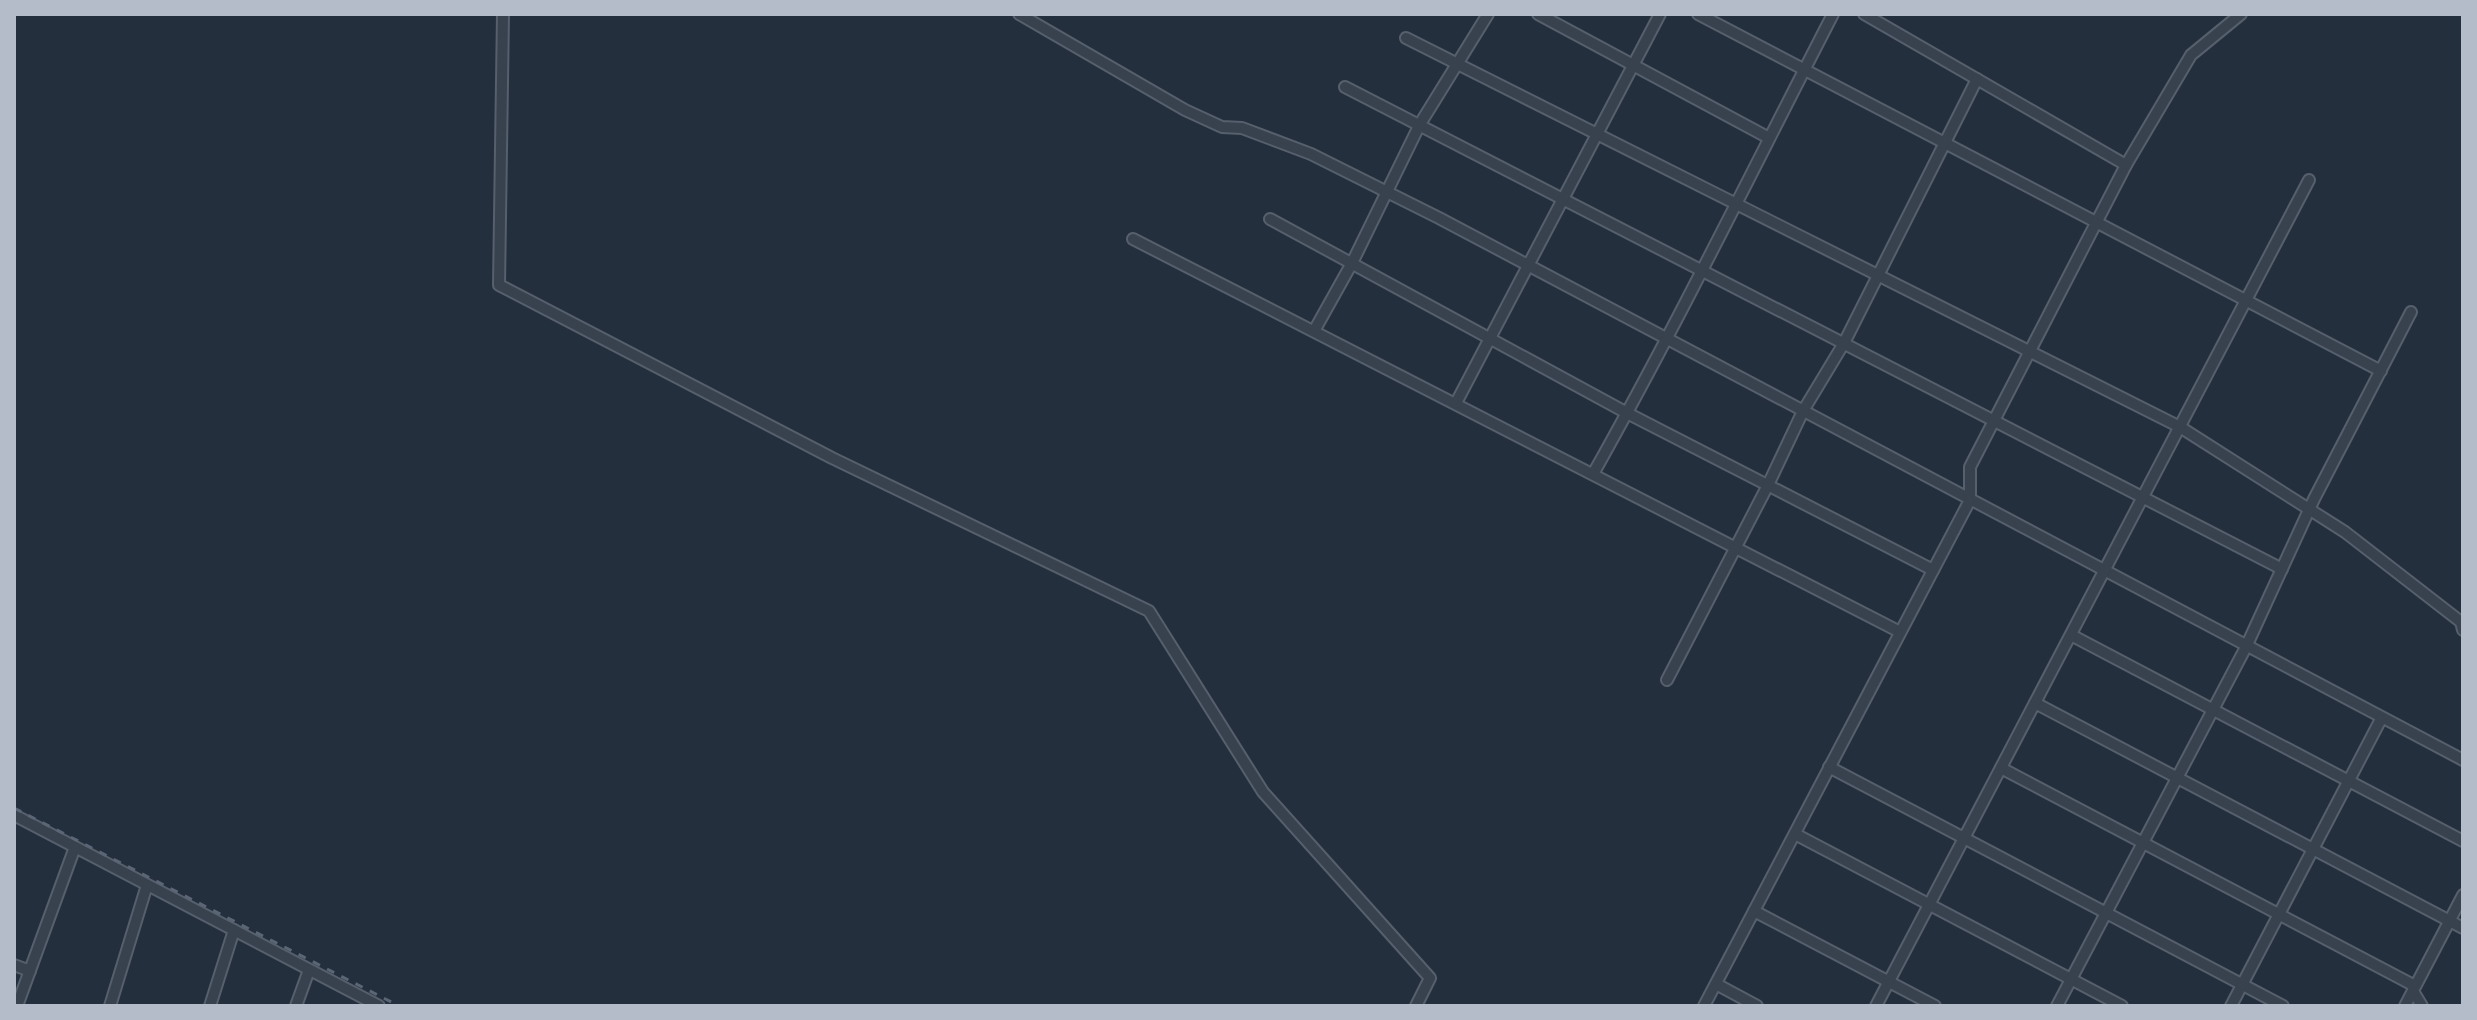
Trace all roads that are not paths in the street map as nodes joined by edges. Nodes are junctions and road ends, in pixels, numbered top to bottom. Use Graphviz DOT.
graph roads {
  1 [pos="503,14"];
  2 [pos="1019,14"];
  3 [pos="1488,14"];
  4 [pos="1538,14"];
  5 [pos="1660,14"];
  6 [pos="1698,14"];
  7 [pos="1833,14"];
  8 [pos="1864,14"];
  9 [pos="2241,14"];
  10 [pos="1406,38"];
  11 [pos="1457,64"];
  12 [pos="1632,65"];
  13 [pos="1804,71"];
  14 [pos="1977,79"];
  15 [pos="1345,87"];
  16 [pos="1420,124"];
  17 [pos="1595,134"];
  18 [pos="1769,138"];
  19 [pos="1945,144"];
  20 [pos="2126,165"];
  21 [pos="2309,180"];
  22 [pos="1388,192"];
  23 [pos="1562,199"];
  24 [pos="1735,204"];
  25 [pos="1270,219"];
  26 [pos="2097,221"];
  27 [pos="1133,239"];
  28 [pos="1352,263"];
  29 [pos="1529,265"];
  30 [pos="1703,271"];
  31 [pos="1879,273"];
  32 [pos="2246,302"];
  33 [pos="2411,312"];
  34 [pos="1314,331"];
  35 [pos="1666,338"];
  36 [pos="1491,339"];
  37 [pos="1844,343"];
  38 [pos="2029,353"];
  39 [pos="2381,371"];
  40 [pos="1456,403"];
  41 [pos="1803,411"];
  42 [pos="1627,413"];
  43 [pos="1995,420"];
  44 [pos="2180,427"];
  45 [pos="1593,474"];
  46 [pos="1768,485"];
  47 [pos="2143,497"];
  48 [pos="1970,500"];
  49 [pos="2309,509"];
  50 [pos="1736,547"];
  51 [pos="2282,569"];
  52 [pos="1933,570"];
  53 [pos="2105,570"];
  54 [pos="2463,630"];
  55 [pos="1900,632"];
  56 [pos="2071,635"];
  57 [pos="2246,647"];
  58 [pos="1667,680"];
  59 [pos="2035,703"];
  60 [pos="2213,709"];
  61 [pos="2381,719"];
  62 [pos="2463,760"];
  63 [pos="1829,767"];
  64 [pos="2001,768"];
  65 [pos="2177,778"];
  66 [pos="2349,781"];
  67 [pos="14,815"];
  68 [pos="1795,834"];
  69 [pos="1964,838"];
  70 [pos="2463,841"];
  71 [pos="2143,842"];
  72 [pos="75,847"];
  73 [pos="2313,849"];
  74 [pos="147,885"];
  75 [pos="2463,895"];
  76 [pos="1929,905"];
  77 [pos="1754,911"];
  78 [pos="2106,913"];
  79 [pos="2279,914"];
  80 [pos="2449,921"];
  81 [pos="2463,928"];
  82 [pos="234,930"];
  83 [pos="14,965"];
  84 [pos="309,970"];
  85 [pos="30,971"];
  86 [pos="2071,979"];
  87 [pos="1889,982"];
  88 [pos="1716,984"];
  89 [pos="2242,984"];
  90 [pos="2414,988"];
  91 [pos="374,1005"];
  92 [pos="17,1006"];
  93 [pos="110,1006"];
  94 [pos="210,1006"];
  95 [pos="296,1006"];
  96 [pos="1416,1006"];
  97 [pos="1704,1006"];
  98 [pos="1757,1006"];
  99 [pos="1876,1006"];
  100 [pos="1935,1006"];
  101 [pos="2057,1006"];
  102 [pos="2122,1006"];
  103 [pos="2231,1006"];
  104 [pos="2283,1006"];
  105 [pos="2405,1006"];
  106 [pos="2422,1006"];
  1 -- 96 [label="street"];
  2 -- 22 [label="street"];
  3 -- 11 [label="street"];
  4 -- 12 [label="street"];
  5 -- 12 [label="street"];
  6 -- 13 [label="street"];
  7 -- 13 [label="street"];
  8 -- 14 [label="street"];
  9 -- 20 [label="street"];
  10 -- 11 [label="street"];
  11 -- 16 [label="street"];
  11 -- 17 [label="street"];
  12 -- 17 [label="street"];
  12 -- 18 [label="street"];
  13 -- 18 [label="street"];
  13 -- 19 [label="street"];
  14 -- 19 [label="street"];
  14 -- 20 [label="street"];
  15 -- 16 [label="street"];
  16 -- 22 [label="street"];
  16 -- 23 [label="street"];
  17 -- 23 [label="street"];
  17 -- 24 [label="street"];
  18 -- 24 [label="street"];
  19 -- 26 [label="street"];
  19 -- 31 [label="street"];
  20 -- 26 [label="street"];
  21 -- 32 [label="street"];
  22 -- 28 [label="street"];
  22 -- 29 [label="street"];
  23 -- 29 [label="street"];
  23 -- 30 [label="street"];
  24 -- 30 [label="street"];
  24 -- 31 [label="street"];
  25 -- 28 [label="street"];
  26 -- 32 [label="street"];
  26 -- 38 [label="street"];
  27 -- 34 [label="street"];
  28 -- 34 [label="street"];
  28 -- 36 [label="street"];
  29 -- 35 [label="street"];
  29 -- 36 [label="street"];
  30 -- 35 [label="street"];
  30 -- 37 [label="street"];
  31 -- 37 [label="street"];
  31 -- 38 [label="street"];
  32 -- 39 [label="street"];
  32 -- 44 [label="street"];
  33 -- 39 [label="street"];
  34 -- 40 [label="street"];
  35 -- 41 [label="street"];
  35 -- 42 [label="street"];
  36 -- 40 [label="street"];
  36 -- 42 [label="street"];
  37 -- 41 [label="street"];
  37 -- 43 [label="street"];
  38 -- 43 [label="street"];
  38 -- 44 [label="street"];
  39 -- 49 [label="street"];
  40 -- 45 [label="street"];
  41 -- 46 [label="street"];
  41 -- 48 [label="street"];
  42 -- 45 [label="street"];
  42 -- 46 [label="street"];
  43 -- 47 [label="street"];
  43 -- 48 [label="street"];
  44 -- 47 [label="street"];
  44 -- 49 [label="street"];
  45 -- 50 [label="street"];
  46 -- 50 [label="street"];
  46 -- 52 [label="street"];
  47 -- 51 [label="street"];
  47 -- 53 [label="street"];
  48 -- 52 [label="street"];
  48 -- 53 [label="street"];
  49 -- 51 [label="street"];
  49 -- 54 [label="street"];
  50 -- 55 [label="street"];
  50 -- 58 [label="street"];
  51 -- 57 [label="street"];
  52 -- 55 [label="street"];
  53 -- 56 [label="street"];
  53 -- 57 [label="street"];
  55 -- 63 [label="street"];
  56 -- 59 [label="street"];
  56 -- 60 [label="street"];
  57 -- 60 [label="street"];
  57 -- 61 [label="street"];
  59 -- 64 [label="street"];
  59 -- 65 [label="street"];
  60 -- 65 [label="street"];
  60 -- 66 [label="street"];
  61 -- 62 [label="street"];
  61 -- 66 [label="street"];
  63 -- 68 [label="street"];
  63 -- 69 [label="street"];
  64 -- 69 [label="street"];
  64 -- 71 [label="street"];
  65 -- 71 [label="street"];
  65 -- 73 [label="street"];
  66 -- 70 [label="street"];
  66 -- 73 [label="street"];
  67 -- 72 [label="street"];
  68 -- 76 [label="street"];
  68 -- 77 [label="street"];
  69 -- 76 [label="street"];
  69 -- 78 [label="street"];
  71 -- 78 [label="street"];
  71 -- 79 [label="street"];
  72 -- 74 [label="street"];
  72 -- 85 [label="street"];
  73 -- 79 [label="street"];
  73 -- 80 [label="street"];
  74 -- 82 [label="street"];
  74 -- 93 [label="street"];
  75 -- 80 [label="street"];
  76 -- 86 [label="street"];
  76 -- 87 [label="street"];
  77 -- 87 [label="street"];
  77 -- 88 [label="street"];
  78 -- 86 [label="street"];
  78 -- 89 [label="street"];
  79 -- 89 [label="street"];
  79 -- 90 [label="street"];
  80 -- 81 [label="street"];
  80 -- 90 [label="street"];
  82 -- 84 [label="street"];
  82 -- 94 [label="street"];
  83 -- 85 [label="street"];
  84 -- 91 [label="street"];
  84 -- 95 [label="street"];
  85 -- 92 [label="street"];
  86 -- 101 [label="street"];
  86 -- 102 [label="street"];
  87 -- 99 [label="street"];
  87 -- 100 [label="street"];
  88 -- 97 [label="street"];
  88 -- 98 [label="street"];
  89 -- 103 [label="street"];
  89 -- 104 [label="street"];
  90 -- 105 [label="street"];
  90 -- 106 [label="street"];
}
